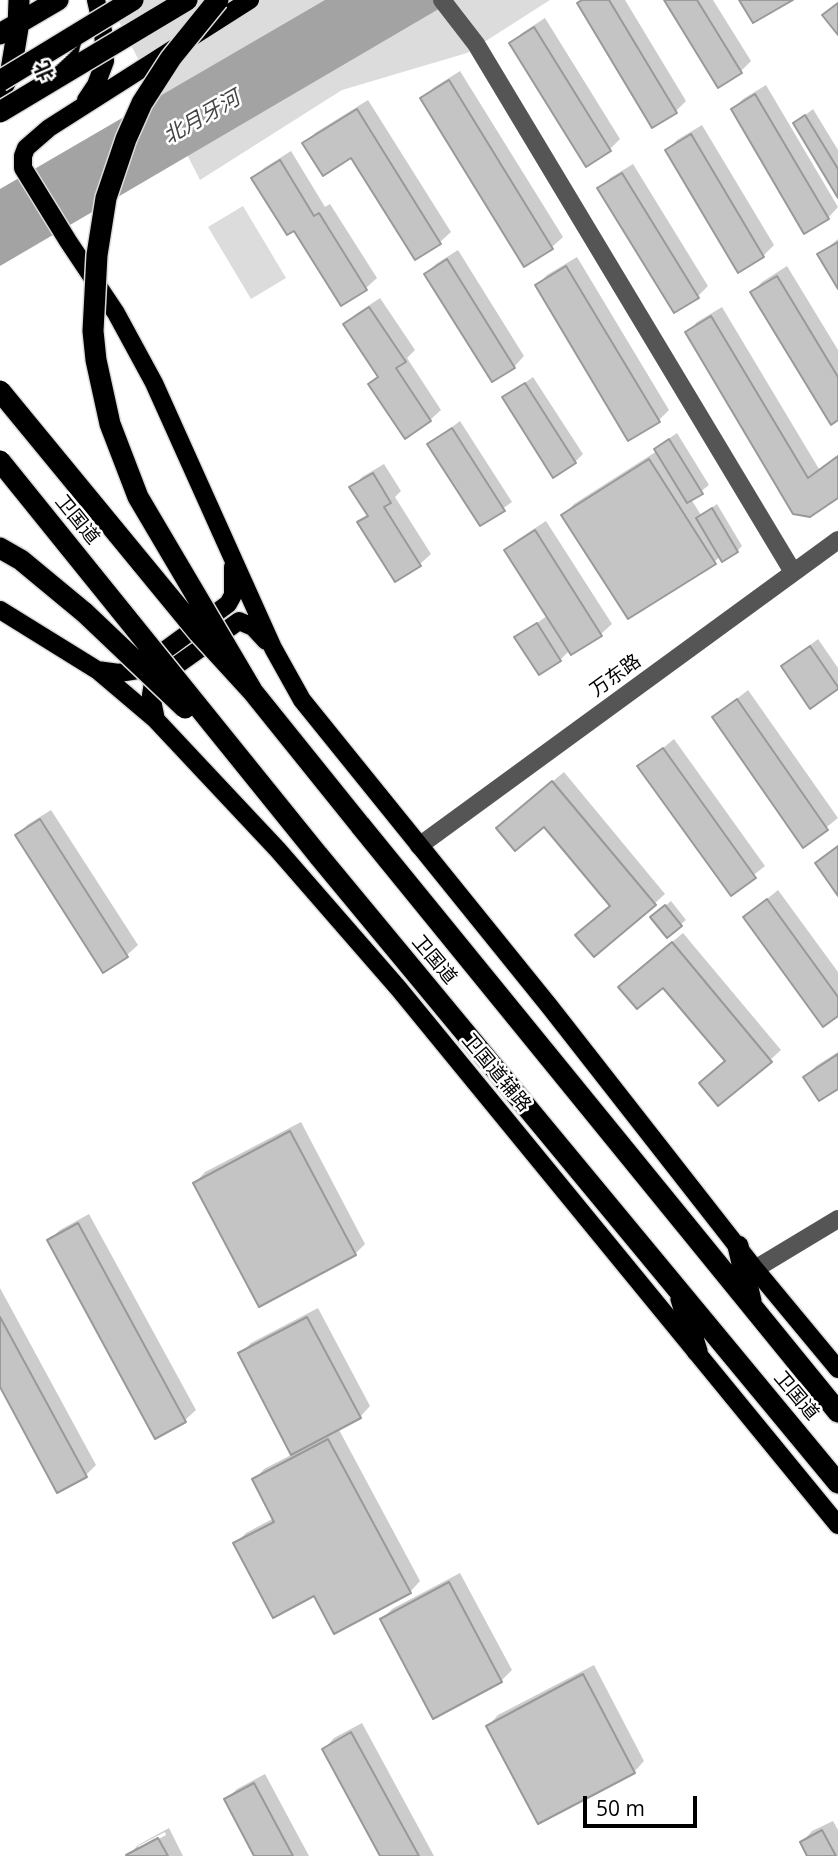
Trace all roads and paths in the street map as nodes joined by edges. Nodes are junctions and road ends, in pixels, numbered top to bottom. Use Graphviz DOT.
graph roads {
  1 [pos="19,0"];
  2 [pos="58,0"];
  3 [pos="96,0"];
  4 [pos="133,0"];
  5 [pos="187,0"];
  6 [pos="218,0"];
  7 [pos="250,0"];
  8 [pos="445,5"];
  9 [pos="0,34"];
  10 [pos="0,81"];
  11 [pos="0,93"];
  12 [pos="82,106"];
  13 [pos="0,112"];
  14 [pos="0,391"];
  15 [pos="0,461"];
  16 [pos="838,540"];
  17 [pos="0,548"];
  18 [pos="231,550"];
  19 [pos="793,572"];
  20 [pos="0,610"];
  21 [pos="273,648"];
  22 [pos="97,670"];
  23 [pos="253,692"];
  24 [pos="156,720"];
  25 [pos="247,767"];
  26 [pos="419,846"];
  27 [pos="838,1219"];
  28 [pos="738,1246"];
  29 [pos="755,1269"];
  30 [pos="678,1290"];
  31 [pos="752,1306"];
  32 [pos="697,1351"];
  33 [pos="745,1369"];
  34 [pos="838,1369"];
  35 [pos="838,1412"];
  36 [pos="838,1483"];
  37 [pos="838,1525"];
  1 -- 11 [label="highway, bridge"];
  2 -- 9 [label="highway"];
  3 -- 12 [label="main road"];
  4 -- 10 [label="highway, bridge"];
  5 -- 13 [label="highway, bridge"];
  6 -- 23 [label="highway, bridge"];
  7 -- 12 [label="main road"];
  8 -- 19 [label="street"];
  12 -- 18 [label="main road"];
  14 -- 23 [label="highway, 卫国道, bridge"];
  15 -- 25 [label="highway, 卫国道, bridge"];
  16 -- 19 [label="street, 万东路"];
  17 -- 25 [label="highway, bridge"];
  18 -- 21 [label="main road"];
  18 -- 22 [label="main road"];
  19 -- 26 [label="street, 万东路"];
  20 -- 22 [label="main road"];
  21 -- 24 [label="main road"];
  21 -- 26 [label="main road"];
  22 -- 24 [label="main road, 卫国道辅路"];
  23 -- 31 [label="highway, 卫国道, bridge"];
  24 -- 32 [label="main road, 卫国道辅路"];
  25 -- 30 [label="highway, 卫国道, bridge"];
  26 -- 28 [label="main road"];
  27 -- 29 [label="street"];
  28 -- 29 [label="main road"];
  28 -- 31 [label="highway"];
  29 -- 34 [label="main road"];
  30 -- 32 [label="highway"];
  30 -- 33 [label="highway, 卫国道"];
  31 -- 35 [label="highway, 卫国道"];
  32 -- 33 [label="main road"];
  32 -- 37 [label="main road, 卫国道辅路"];
  33 -- 36 [label="highway, 卫国道"];
}
